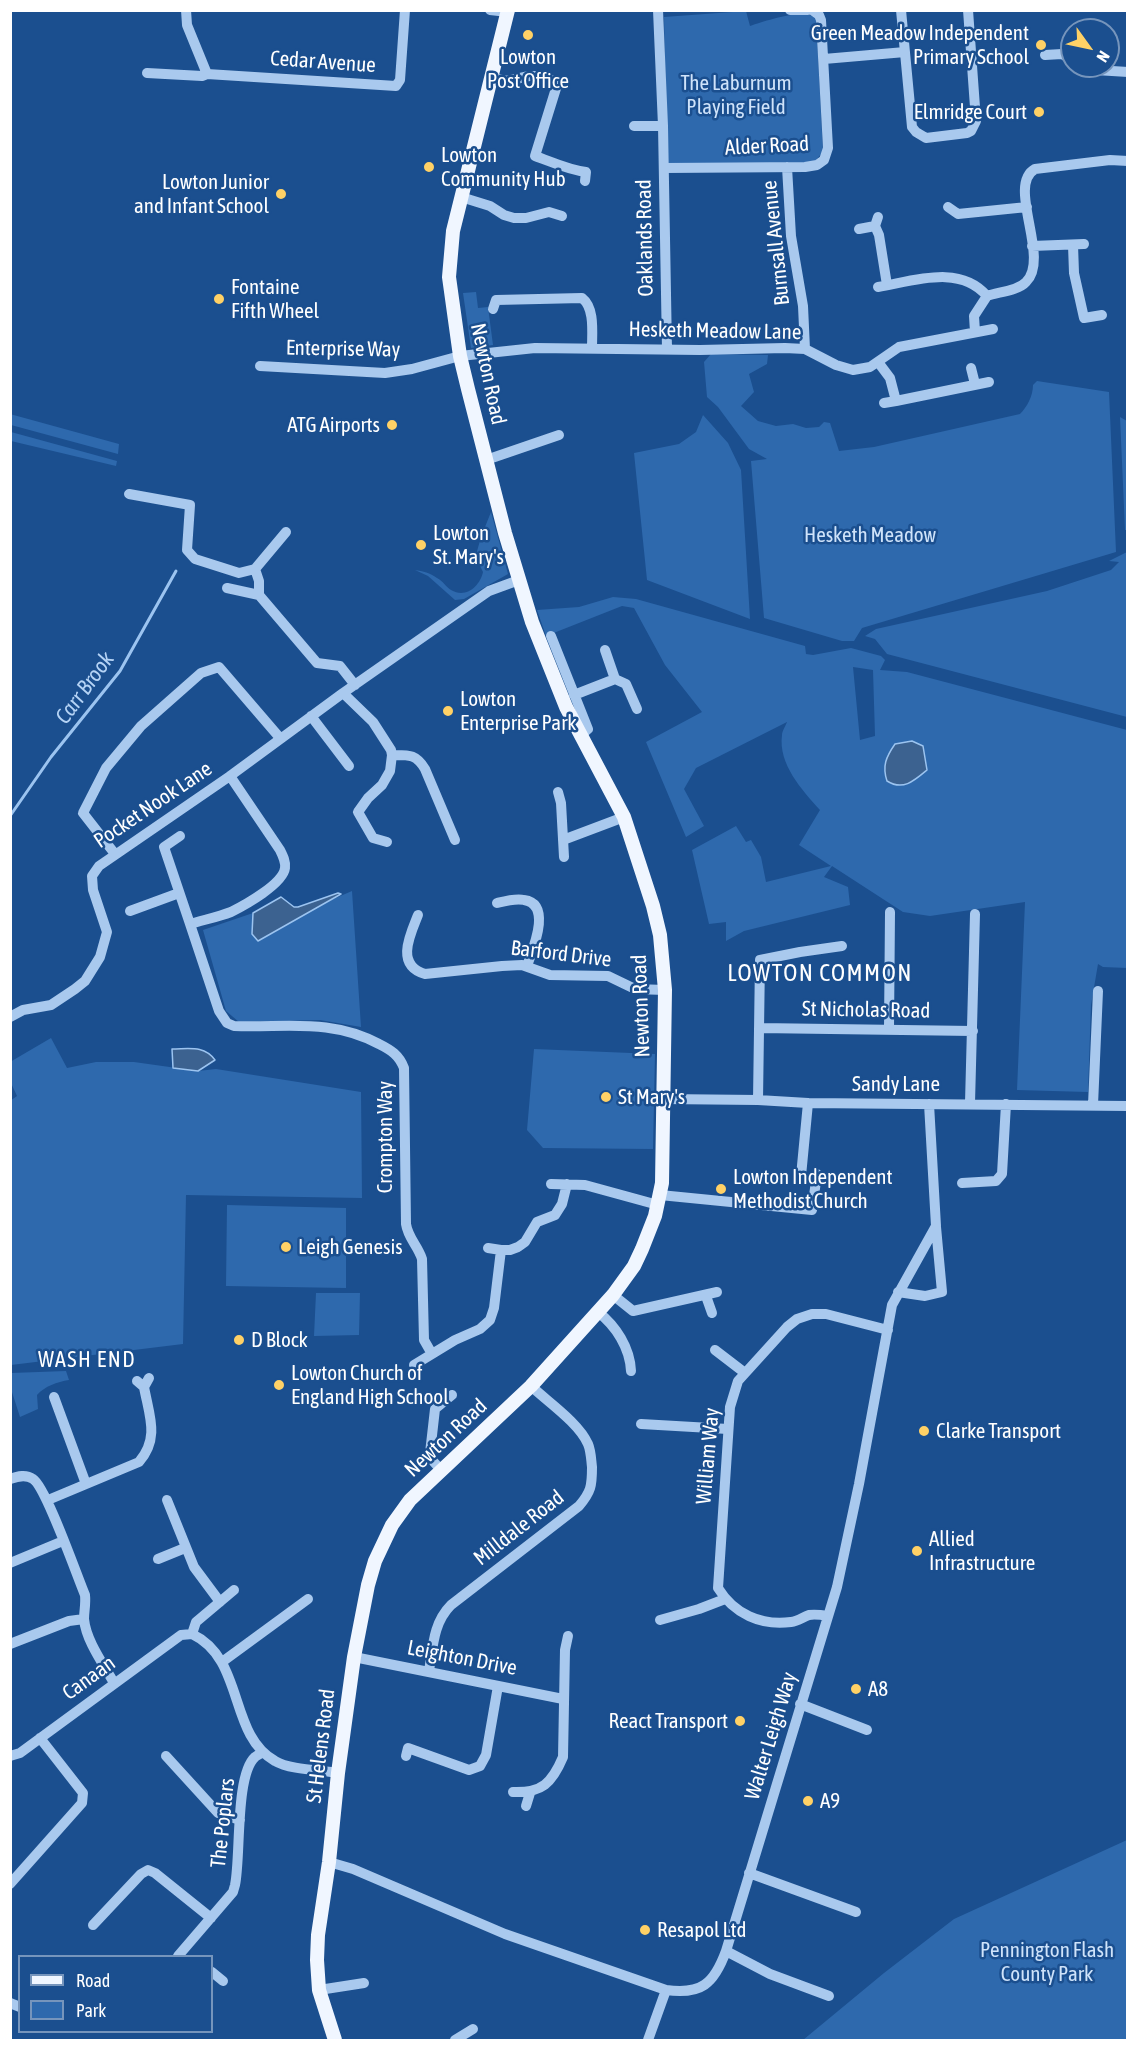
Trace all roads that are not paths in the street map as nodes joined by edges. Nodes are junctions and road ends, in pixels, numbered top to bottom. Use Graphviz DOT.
graph roads {
  1 [pos="186,10"];
  2 [pos="405,10"];
  3 [pos="490,10"];
  4 [pos="658,10"];
  5 [pos="790,10"];
  6 [pos="810,10"];
  7 [pos="901,10"];
  8 [pos="968,10"];
  9 [pos="508,11"];
  10 [pos="905,52"];
  11 [pos="1060,54"];
  12 [pos="1045,55"];
  13 [pos="824,59"];
  14 [pos="147,74"];
  15 [pos="207,74"];
  16 [pos="492,78"];
  17 [pos="634,126"];
  18 [pos="663,126"];
  19 [pos="1128,161"];
  20 [pos="787,167"];
  21 [pos="664,168"];
  22 [pos="585,181"];
  23 [pos="461,197"];
  24 [pos="948,207"];
  25 [pos="1027,207"];
  26 [pos="958,214"];
  27 [pos="562,216"];
  28 [pos="954,225"];
  29 [pos="859,229"];
  30 [pos="1032,246"];
  31 [pos="987,296"];
  32 [pos="494,302"];
  33 [pos="1102,315"];
  34 [pos="993,329"];
  35 [pos="975,332"];
  36 [pos="592,348"];
  37 [pos="667,349"];
  38 [pos="805,350"];
  39 [pos="460,356"];
  40 [pos="878,362"];
  41 [pos="260,366"];
  42 [pos="971,368"];
  43 [pos="989,382"];
  44 [pos="975,384"];
  45 [pos="896,401"];
  46 [pos="884,403"];
  47 [pos="559,435"];
  48 [pos="486,460"];
  49 [pos="129,494"];
  50 [pos="286,532"];
  51 [pos="255,569"];
  52 [pos="519,580"];
  53 [pos="227,588"];
  54 [pos="259,595"];
  55 [pos="551,636"];
  56 [pos="604,650"];
  57 [pos="615,679"];
  58 [pos="355,685"];
  59 [pos="343,693"];
  60 [pos="574,695"];
  61 [pos="636,709"];
  62 [pos="311,716"];
  63 [pos="580,736"];
  64 [pos="280,738"];
  65 [pos="392,755"];
  66 [pos="349,766"];
  67 [pos="230,776"];
  68 [pos="558,792"];
  69 [pos="624,817"];
  70 [pos="180,836"];
  71 [pos="455,840"];
  72 [pos="563,840"];
  73 [pos="387,842"];
  74 [pos="115,854"];
  75 [pos="564,857"];
  76 [pos="179,893"];
  77 [pos="497,903"];
  78 [pos="130,911"];
  79 [pos="890,912"];
  80 [pos="975,914"];
  81 [pos="418,915"];
  82 [pos="190,924"];
  83 [pos="842,946"];
  84 [pos="527,966"];
  85 [pos="415,970"];
  86 [pos="409,980"];
  87 [pos="665,990"];
  88 [pos="1098,991"];
  89 [pos="10,1017"];
  90 [pos="759,1028"];
  91 [pos="889,1029"];
  92 [pos="973,1031"];
  93 [pos="663,1100"];
  94 [pos="758,1100"];
  95 [pos="808,1103"];
  96 [pos="970,1103"];
  97 [pos="929,1104"];
  98 [pos="1006,1104"];
  99 [pos="1093,1105"];
  100 [pos="1128,1106"];
  101 [pos="817,1174"];
  102 [pos="801,1176"];
  103 [pos="962,1183"];
  104 [pos="551,1184"];
  105 [pos="567,1184"];
  106 [pos="659,1200"];
  107 [pos="936,1226"];
  108 [pos="488,1248"];
  109 [pos="501,1250"];
  110 [pos="898,1292"];
  111 [pos="613,1295"];
  112 [pos="598,1312"];
  113 [pos="712,1313"];
  114 [pos="888,1330"];
  115 [pos="715,1350"];
  116 [pos="432,1354"];
  117 [pos="414,1365"];
  118 [pos="631,1371"];
  119 [pos="745,1373"];
  120 [pos="143,1382"];
  121 [pos="531,1386"];
  122 [pos="52,1395"];
  123 [pos="452,1395"];
  124 [pos="641,1424"];
  125 [pos="728,1429"];
  126 [pos="441,1470"];
  127 [pos="10,1479"];
  128 [pos="86,1484"];
  129 [pos="48,1500"];
  130 [pos="167,1500"];
  131 [pos="398,1514"];
  132 [pos="63,1541"];
  133 [pos="185,1548"];
  134 [pos="158,1559"];
  135 [pos="10,1563"];
  136 [pos="234,1590"];
  137 [pos="725,1599"];
  138 [pos="220,1602"];
  139 [pos="309,1613"];
  140 [pos="828,1616"];
  141 [pos="84,1619"];
  142 [pos="660,1620"];
  143 [pos="192,1634"];
  144 [pos="568,1636"];
  145 [pos="10,1644"];
  146 [pos="354,1657"];
  147 [pos="222,1662"];
  148 [pos="429,1671"];
  149 [pos="114,1683"];
  150 [pos="498,1686"];
  151 [pos="563,1699"];
  152 [pos="800,1704"];
  153 [pos="867,1730"];
  154 [pos="40,1738"];
  155 [pos="408,1748"];
  156 [pos="263,1752"];
  157 [pos="10,1756"];
  158 [pos="166,1756"];
  159 [pos="338,1773"];
  160 [pos="513,1792"];
  161 [pos="530,1792"];
  162 [pos="526,1806"];
  163 [pos="240,1820"];
  164 [pos="329,1862"];
  165 [pos="749,1873"];
  166 [pos="10,1884"];
  167 [pos="89,1910"];
  168 [pos="856,1912"];
  169 [pos="211,1918"];
  170 [pos="726,1951"];
  171 [pos="185,1954"];
  172 [pos="213,1973"];
  173 [pos="223,1981"];
  174 [pos="364,1983"];
  175 [pos="319,1990"];
  176 [pos="666,1990"];
  177 [pos="829,1996"];
  178 [pos="473,2029"];
  179 [pos="335,2040"];
  180 [pos="454,2040"];
  181 [pos="648,2040"];
  1 -- 15 [label="street"];
  2 -- 15 [label="street, Cedar Avenue"];
  3 -- 9 [label="street"];
  4 -- 18 [label="street, Oaklands Road"];
  5 -- 6 [label="street, Alder Road"];
  6 -- 13 [label="street, Alder Road"];
  7 -- 10 [label="street"];
  8 -- 10 [label="street"];
  9 -- 16 [label="main road, Newton Road"];
  10 -- 13 [label="street"];
  11 -- 12 [label="street"];
  13 -- 20 [label="street, Alder Road"];
  14 -- 15 [label="street, Cedar Avenue"];
  16 -- 22 [label="street"];
  16 -- 23 [label="main road, Newton Road"];
  17 -- 18 [label="street"];
  18 -- 21 [label="street, Oaklands Road"];
  19 -- 25 [label="street"];
  20 -- 21 [label="street, Alder Road"];
  20 -- 38 [label="street, Burnsall Avenue"];
  21 -- 37 [label="street, Oaklands Road"];
  23 -- 27 [label="street"];
  23 -- 39 [label="main road, Newton Road"];
  24 -- 26 [label="street"];
  25 -- 26 [label="street"];
  25 -- 30 [label="street"];
  26 -- 28 [label="street"];
  29 -- 31 [label="street"];
  30 -- 31 [label="street"];
  30 -- 33 [label="street"];
  31 -- 35 [label="street"];
  32 -- 36 [label="street"];
  34 -- 35 [label="street, Hesketh Meadow Lane"];
  35 -- 40 [label="street, Hesketh Meadow Lane"];
  36 -- 37 [label="street, Hesketh Meadow Lane"];
  36 -- 39 [label="street, Hesketh Meadow Lane"];
  37 -- 38 [label="street, Hesketh Meadow Lane"];
  38 -- 40 [label="street, Hesketh Meadow Lane"];
  39 -- 41 [label="street, Enterprise Way"];
  39 -- 48 [label="main road, Newton Road"];
  40 -- 45 [label="street"];
  42 -- 44 [label="street"];
  43 -- 44 [label="street"];
  44 -- 45 [label="street"];
  45 -- 46 [label="street"];
  47 -- 48 [label="street"];
  48 -- 52 [label="main road, Newton Road"];
  49 -- 51 [label="street"];
  50 -- 51 [label="street"];
  51 -- 54 [label="street"];
  52 -- 58 [label="street, Pocket Nook Lane"];
  52 -- 63 [label="main road, Newton Road"];
  53 -- 54 [label="street"];
  54 -- 58 [label="street"];
  55 -- 60 [label="street"];
  56 -- 57 [label="street"];
  57 -- 60 [label="street"];
  57 -- 61 [label="street"];
  58 -- 59 [label="street, Pocket Nook Lane"];
  59 -- 62 [label="street, Pocket Nook Lane"];
  59 -- 65 [label="street"];
  60 -- 63 [label="street"];
  62 -- 64 [label="street, Pocket Nook Lane"];
  62 -- 66 [label="street"];
  63 -- 69 [label="main road, Newton Road"];
  64 -- 67 [label="street, Pocket Nook Lane"];
  64 -- 74 [label="street"];
  65 -- 71 [label="street"];
  65 -- 73 [label="street"];
  67 -- 74 [label="street, Pocket Nook Lane"];
  67 -- 82 [label="street"];
  68 -- 72 [label="street"];
  69 -- 72 [label="street"];
  69 -- 87 [label="main road, Newton Road"];
  70 -- 76 [label="street, Crompton Way"];
  72 -- 75 [label="street"];
  74 -- 89 [label="street, Pocket Nook Lane"];
  76 -- 78 [label="street"];
  76 -- 82 [label="street, Crompton Way"];
  77 -- 84 [label="street"];
  79 -- 91 [label="street"];
  80 -- 92 [label="street"];
  81 -- 85 [label="street"];
  82 -- 116 [label="street, Crompton Way"];
  83 -- 90 [label="street"];
  84 -- 85 [label="street, Barford Drive"];
  84 -- 87 [label="street, Barford Drive"];
  85 -- 86 [label="street"];
  87 -- 93 [label="main road, Newton Road"];
  88 -- 99 [label="street"];
  90 -- 91 [label="street, St Nicholas Road"];
  90 -- 94 [label="street"];
  91 -- 92 [label="street, St Nicholas Road"];
  92 -- 96 [label="street"];
  93 -- 94 [label="street, Sandy Lane"];
  93 -- 106 [label="main road, Newton Road"];
  94 -- 95 [label="street, Sandy Lane"];
  95 -- 97 [label="street, Sandy Lane"];
  95 -- 102 [label="street"];
  96 -- 97 [label="street, Sandy Lane"];
  96 -- 98 [label="street, Sandy Lane"];
  97 -- 107 [label="street"];
  98 -- 99 [label="street, Sandy Lane"];
  98 -- 103 [label="street"];
  99 -- 100 [label="street, Sandy Lane"];
  101 -- 106 [label="street"];
  104 -- 105 [label="street"];
  105 -- 106 [label="street"];
  105 -- 109 [label="street"];
  106 -- 111 [label="main road, Newton Road"];
  107 -- 110 [label="street, Walter Leigh Way"];
  107 -- 110 [label="street"];
  108 -- 109 [label="street"];
  109 -- 116 [label="street"];
  110 -- 114 [label="street, Walter Leigh Way"];
  111 -- 112 [label="main road, Newton Road"];
  111 -- 113 [label="street"];
  112 -- 118 [label="street"];
  112 -- 121 [label="main road, Newton Road"];
  114 -- 119 [label="street, William Way"];
  114 -- 140 [label="street, Walter Leigh Way"];
  115 -- 119 [label="street"];
  116 -- 117 [label="street"];
  119 -- 125 [label="street, William Way"];
  120 -- 128 [label="street"];
  121 -- 126 [label="main road, Newton Road"];
  121 -- 148 [label="street, Milldale Road"];
  122 -- 128 [label="street"];
  123 -- 126 [label="street"];
  124 -- 125 [label="street"];
  125 -- 137 [label="street, William Way"];
  126 -- 131 [label="main road, Newton Road"];
  127 -- 129 [label="street"];
  128 -- 129 [label="street"];
  129 -- 132 [label="street"];
  130 -- 133 [label="street"];
  131 -- 146 [label="main road, St Helens Road"];
  132 -- 135 [label="street"];
  132 -- 141 [label="street"];
  133 -- 134 [label="street"];
  133 -- 138 [label="street"];
  136 -- 138 [label="street"];
  137 -- 140 [label="street"];
  137 -- 142 [label="street"];
  138 -- 143 [label="street"];
  139 -- 147 [label="street"];
  140 -- 152 [label="street, Walter Leigh Way"];
  141 -- 145 [label="street"];
  141 -- 149 [label="street"];
  143 -- 147 [label="street"];
  143 -- 149 [label="street, Canaan"];
  144 -- 151 [label="street"];
  146 -- 148 [label="street, Leighton Drive"];
  146 -- 159 [label="main road, St Helens Road"];
  147 -- 156 [label="street"];
  148 -- 150 [label="street, Leighton Drive"];
  149 -- 154 [label="street, Canaan"];
  150 -- 151 [label="street, Leighton Drive"];
  150 -- 155 [label="street"];
  151 -- 161 [label="street"];
  152 -- 153 [label="street"];
  152 -- 165 [label="street, Walter Leigh Way"];
  154 -- 157 [label="street, Canaan"];
  154 -- 166 [label="street"];
  156 -- 159 [label="street"];
  156 -- 163 [label="street, The Poplars"];
  158 -- 163 [label="street"];
  159 -- 164 [label="main road, St Helens Road"];
  160 -- 161 [label="street"];
  161 -- 162 [label="street"];
  163 -- 169 [label="street, The Poplars"];
  164 -- 175 [label="main road, St Helens Road"];
  164 -- 176 [label="street, Walter Leigh Way"];
  165 -- 168 [label="street"];
  165 -- 170 [label="street, Walter Leigh Way"];
  167 -- 169 [label="street"];
  169 -- 171 [label="street, The Poplars"];
  170 -- 176 [label="street, Walter Leigh Way"];
  170 -- 177 [label="street"];
  172 -- 173 [label="street"];
  174 -- 175 [label="street"];
  175 -- 179 [label="main road, St Helens Road"];
  176 -- 181 [label="street"];
  178 -- 180 [label="street"];
}
